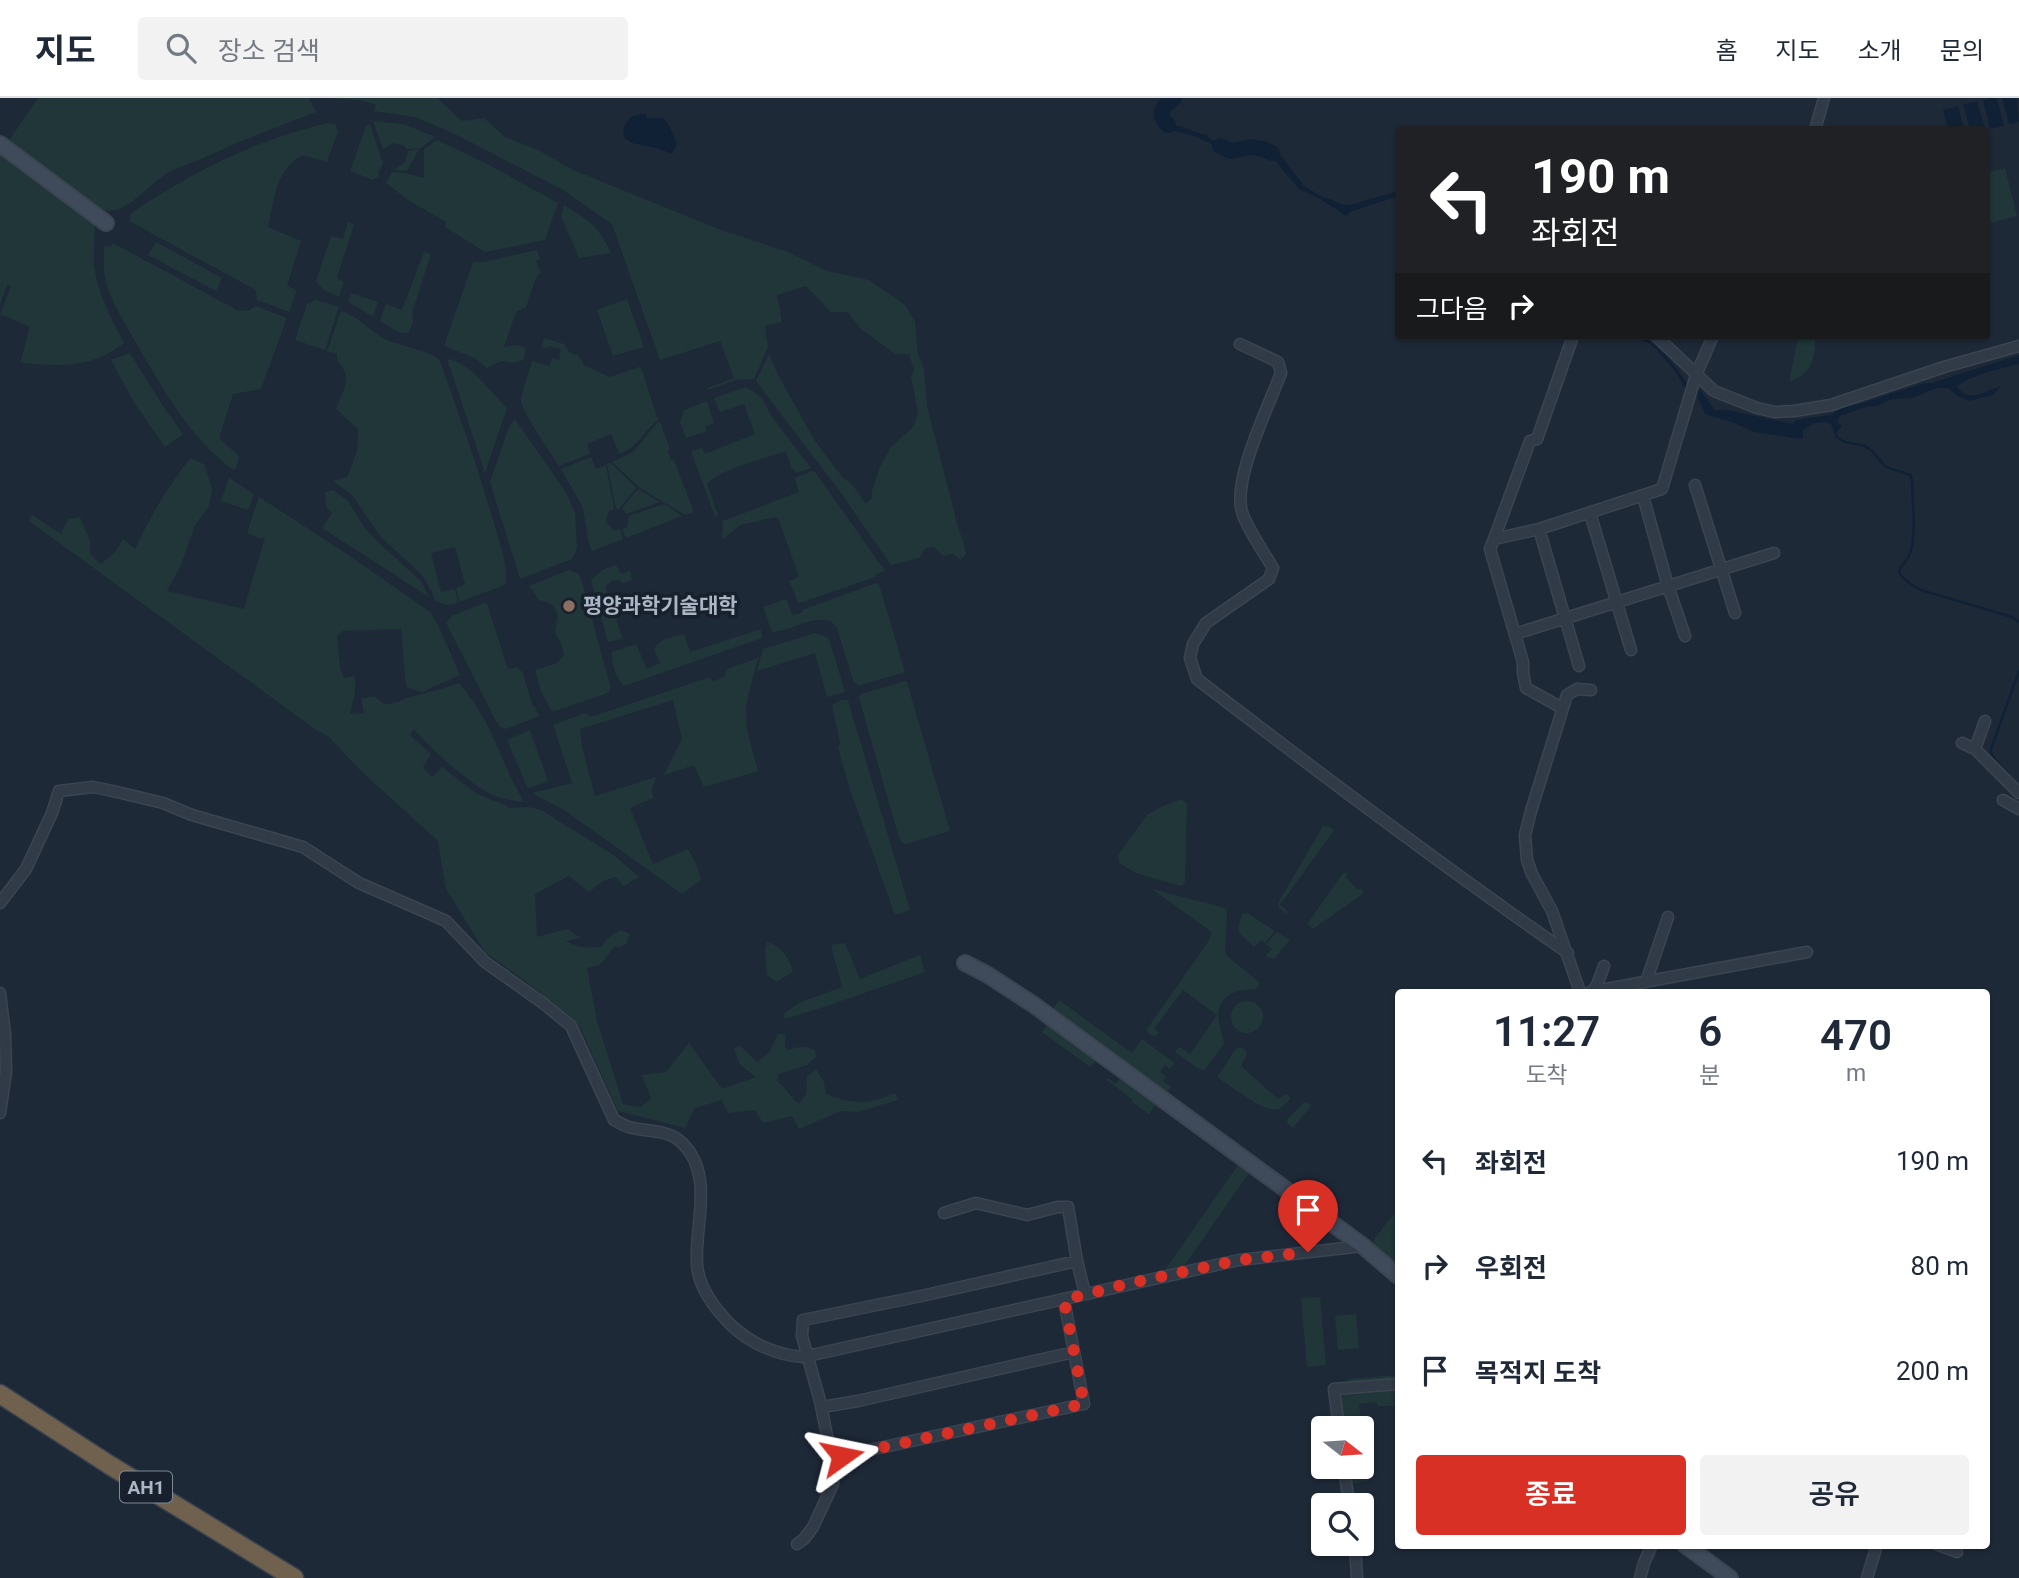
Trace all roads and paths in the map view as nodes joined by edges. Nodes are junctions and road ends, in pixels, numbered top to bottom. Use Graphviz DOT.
graph roads {
  1 [pos="1824,98"];
  2 [pos="1816,126"];
  3 [pos="0,144"];
  4 [pos="106,223"];
  5 [pos="1572,340"];
  6 [pos="1660,340"];
  7 [pos="1711,340"];
  8 [pos="1240,344"];
  9 [pos="2019,346"];
  10 [pos="1696,375"];
  11 [pos="1695,485"];
  12 [pos="1643,496"];
  13 [pos="1590,513"];
  14 [pos="1539,529"];
  15 [pos="1494,539"];
  16 [pos="1774,553"];
  17 [pos="1720,569"];
  18 [pos="1668,586"];
  19 [pos="1618,602"];
  20 [pos="1735,613"];
  21 [pos="1565,617"];
  22 [pos="1515,634"];
  23 [pos="1685,636"];
  24 [pos="1631,650"];
  25 [pos="1579,666"];
  26 [pos="1591,690"];
  27 [pos="1562,708"];
  28 [pos="1985,721"];
  29 [pos="1962,743"];
  30 [pos="1975,749"];
  31 [pos="2019,793"];
  32 [pos="2003,800"];
  33 [pos="2019,809"];
  34 [pos="0,902"];
  35 [pos="1668,917"];
  36 [pos="1807,952"];
  37 [pos="1568,953"];
  38 [pos="965,963"];
  39 [pos="1604,966"];
  40 [pos="1646,982"];
  41 [pos="1579,989"];
  42 [pos="1594,989"];
  43 [pos="1608,989"];
  44 [pos="0,993"];
  45 [pos="0,1113"];
  46 [pos="944,1213"];
  47 [pos="1363,1246"];
  48 [pos="1077,1261"];
  49 [pos="1395,1273"];
  50 [pos="1085,1294"];
  51 [pos="1064,1300"];
  52 [pos="1074,1352"];
  53 [pos="807,1356"];
  54 [pos="1395,1384"];
  55 [pos="0,1394"];
  56 [pos="0,1408"];
  57 [pos="822,1408"];
  58 [pos="1337,1416"];
  59 [pos="831,1455"];
  60 [pos="797,1544"];
  61 [pos="1650,1549"];
  62 [pos="1690,1549"];
  63 [pos="1876,1549"];
  64 [pos="1949,1549"];
  65 [pos="1957,1552"];
  66 [pos="1355,1556"];
  67 [pos="274,1578"];
  68 [pos="294,1578"];
  69 [pos="1357,1578"];
  70 [pos="1640,1578"];
  71 [pos="1730,1578"];
  72 [pos="1867,1578"];
  1 -- 2 [label="street"];
  3 -- 4 [label="street"];
  5 -- 15 [label="street"];
  6 -- 10 [label="street"];
  7 -- 10 [label="street"];
  8 -- 37 [label="street"];
  9 -- 10 [label="street"];
  10 -- 12 [label="street"];
  11 -- 17 [label="street"];
  12 -- 13 [label="street"];
  12 -- 18 [label="street"];
  13 -- 14 [label="street"];
  13 -- 19 [label="street"];
  14 -- 15 [label="street"];
  14 -- 21 [label="street"];
  15 -- 22 [label="street"];
  16 -- 17 [label="street"];
  17 -- 18 [label="street"];
  17 -- 20 [label="street"];
  18 -- 19 [label="street"];
  18 -- 23 [label="street"];
  19 -- 21 [label="street"];
  19 -- 24 [label="street"];
  21 -- 22 [label="street"];
  21 -- 25 [label="street"];
  22 -- 27 [label="street"];
  26 -- 27 [label="street"];
  27 -- 37 [label="street"];
  28 -- 30 [label="street"];
  29 -- 30 [label="street"];
  30 -- 31 [label="street"];
  32 -- 33 [label="street"];
  34 -- 53 [label="street"];
  35 -- 40 [label="street"];
  36 -- 40 [label="street"];
  37 -- 41 [label="street"];
  38 -- 47 [label="street"];
  39 -- 42 [label="street"];
  40 -- 43 [label="street"];
  44 -- 45 [label="street"];
  46 -- 48 [label="street"];
  47 -- 49 [label="street"];
  47 -- 50 [label="street"];
  48 -- 50 [label="street"];
  48 -- 53 [label="street"];
  50 -- 51 [label="street"];
  51 -- 52 [label="street"];
  51 -- 53 [label="street"];
  52 -- 57 [label="street"];
  52 -- 59 [label="street"];
  53 -- 57 [label="street"];
  54 -- 58 [label="street"];
  55 -- 68 [label="highway, AH1"];
  56 -- 67 [label="highway, AH1"];
  57 -- 59 [label="street"];
  59 -- 60 [label="street"];
  61 -- 70 [label="street"];
  62 -- 71 [label="street"];
  63 -- 72 [label="street"];
  64 -- 65 [label="street"];
  66 -- 69 [label="street"];
}
